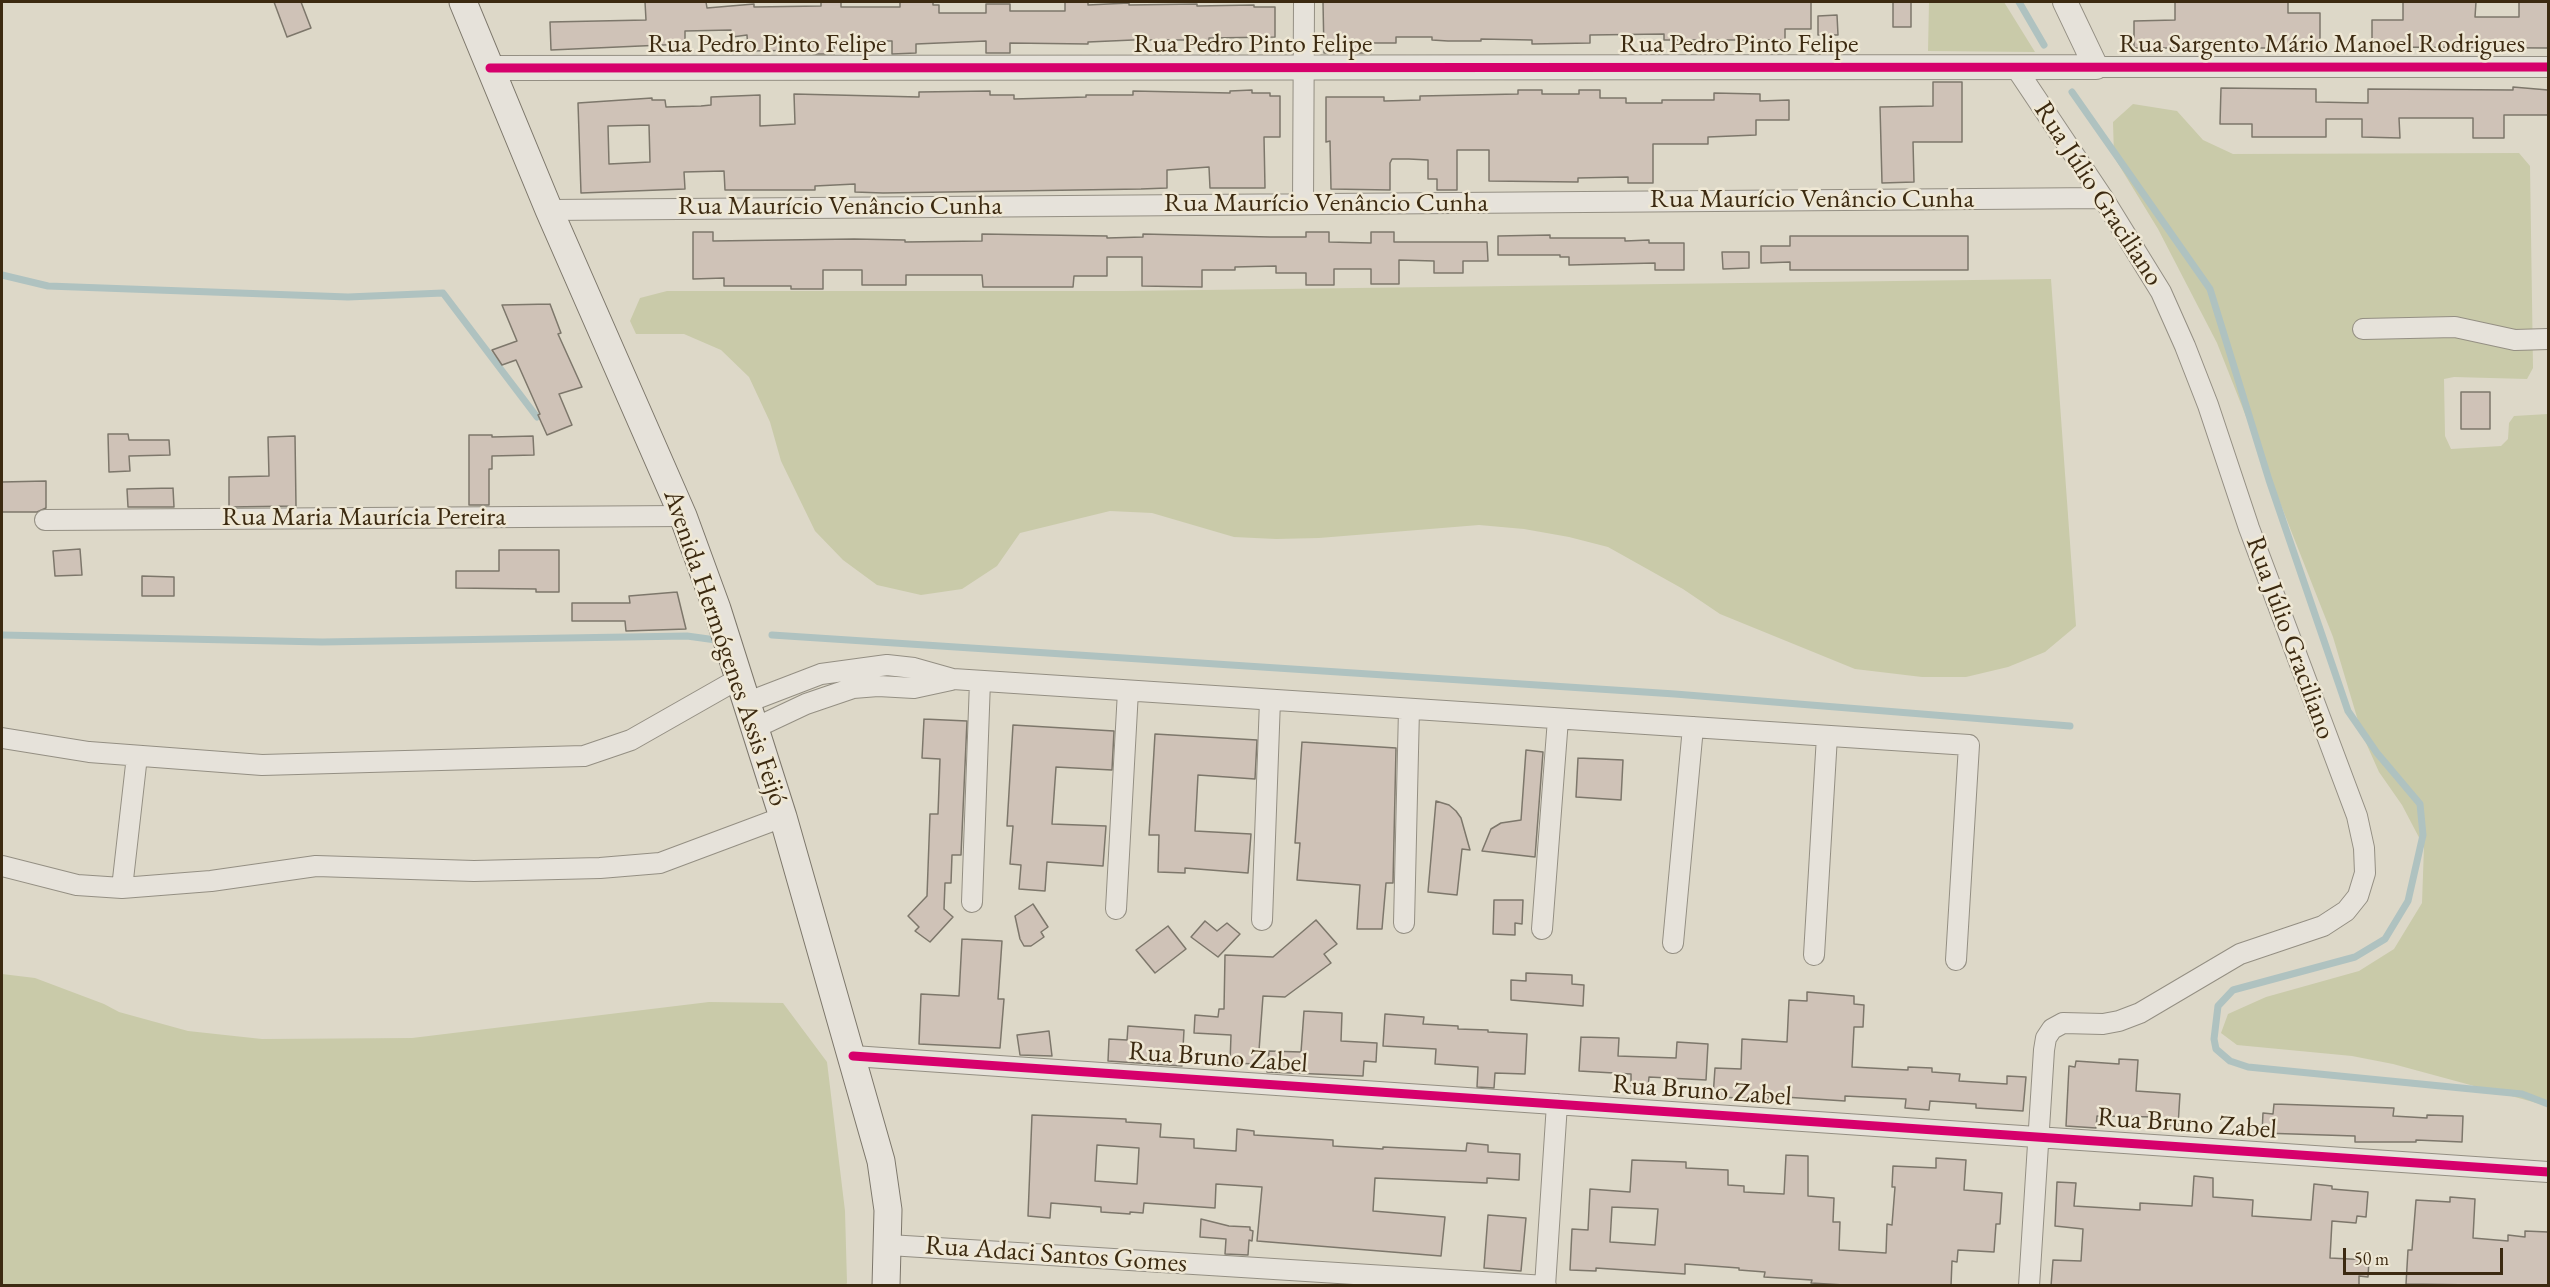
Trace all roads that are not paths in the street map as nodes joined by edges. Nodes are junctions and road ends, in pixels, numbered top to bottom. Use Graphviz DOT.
graph roads {
  1 [pos="463,2"];
  2 [pos="1304,2"];
  3 [pos="2065,2"];
  4 [pos="2096,67"];
  5 [pos="2548,67"];
  6 [pos="490,68"];
  7 [pos="1304,68"];
  8 [pos="2016,68"];
  9 [pos="2103,198"];
  10 [pos="1303,204"];
  11 [pos="549,210"];
  12 [pos="2363,329"];
  13 [pos="2548,339"];
  14 [pos="683,516"];
  15 [pos="45,519"];
  16 [pos="953,679"];
  17 [pos="980,681"];
  18 [pos="744,690"];
  19 [pos="1128,691"];
  20 [pos="1270,700"];
  21 [pos="1409,709"];
  22 [pos="1558,719"];
  23 [pos="1693,727"];
  24 [pos="755,728"];
  25 [pos="1827,736"];
  26 [pos="2,738"];
  27 [pos="137,756"];
  28 [pos="783,817"];
  29 [pos="2,866"];
  30 [pos="122,888"];
  31 [pos="972,902"];
  32 [pos="1116,909"];
  33 [pos="1262,920"];
  34 [pos="1404,923"];
  35 [pos="1542,929"];
  36 [pos="1673,943"];
  37 [pos="1814,955"];
  38 [pos="1956,960"];
  39 [pos="853,1056"];
  40 [pos="1557,1104"];
  41 [pos="2037,1137"];
  42 [pos="2548,1172"];
  43 [pos="889,1245"];
  44 [pos="886,1286"];
  45 [pos="1545,1286"];
  46 [pos="2029,1286"];
  1 -- 6 [label="main road, Avenida Hermógenes Assis Feijó"];
  2 -- 7 [label="street"];
  3 -- 4 [label="street, Rua Sargento Mário Manoel Rodrigues"];
  4 -- 5 [label="street, Rua Sargento Mário Manoel Rodrigues"];
  4 -- 8 [label="street, Rua Pedro Pinto Felipe"];
  6 -- 7 [label="street, Rua Pedro Pinto Felipe"];
  6 -- 11 [label="main road, Avenida Hermógenes Assis Feijó"];
  7 -- 8 [label="street, Rua Pedro Pinto Felipe"];
  7 -- 10 [label="street"];
  8 -- 9 [label="street, Rua Júlio Graciliano"];
  9 -- 10 [label="street, Rua Maurício Venâncio Cunha"];
  9 -- 41 [label="street, Rua Júlio Graciliano"];
  10 -- 11 [label="street, Rua Maurício Venâncio Cunha"];
  11 -- 14 [label="main road, Avenida Hermógenes Assis Feijó"];
  12 -- 13 [label="street"];
  14 -- 15 [label="street, Rua Maria Maurícia Pereira"];
  14 -- 18 [label="main road, Avenida Hermógenes Assis Feijó"];
  16 -- 17 [label="street"];
  16 -- 18 [label="street"];
  16 -- 24 [label="street"];
  17 -- 19 [label="street"];
  17 -- 31 [label="street"];
  18 -- 24 [label="main road, Avenida Hermógenes Assis Feijó"];
  18 -- 27 [label="street"];
  19 -- 20 [label="street"];
  19 -- 32 [label="street"];
  20 -- 21 [label="street"];
  20 -- 33 [label="street"];
  21 -- 22 [label="street"];
  21 -- 34 [label="street"];
  22 -- 23 [label="street"];
  22 -- 35 [label="street"];
  23 -- 25 [label="street"];
  23 -- 36 [label="street"];
  24 -- 28 [label="main road, Avenida Hermógenes Assis Feijó"];
  25 -- 37 [label="street"];
  25 -- 38 [label="street"];
  26 -- 27 [label="street"];
  27 -- 30 [label="street"];
  28 -- 30 [label="street"];
  28 -- 39 [label="main road, Avenida Hermógenes Assis Feijó"];
  29 -- 30 [label="street"];
  39 -- 40 [label="street, Rua Bruno Zabel"];
  39 -- 43 [label="main road, Avenida Hermógenes Assis Feijó"];
  40 -- 41 [label="street, Rua Bruno Zabel"];
  40 -- 45 [label="street"];
  41 -- 42 [label="street, Rua Bruno Zabel"];
  41 -- 46 [label="street"];
  43 -- 44 [label="main road, Avenida Hermógenes Assis Feijó"];
  43 -- 45 [label="street, Rua Adaci Santos Gomes"];
}
